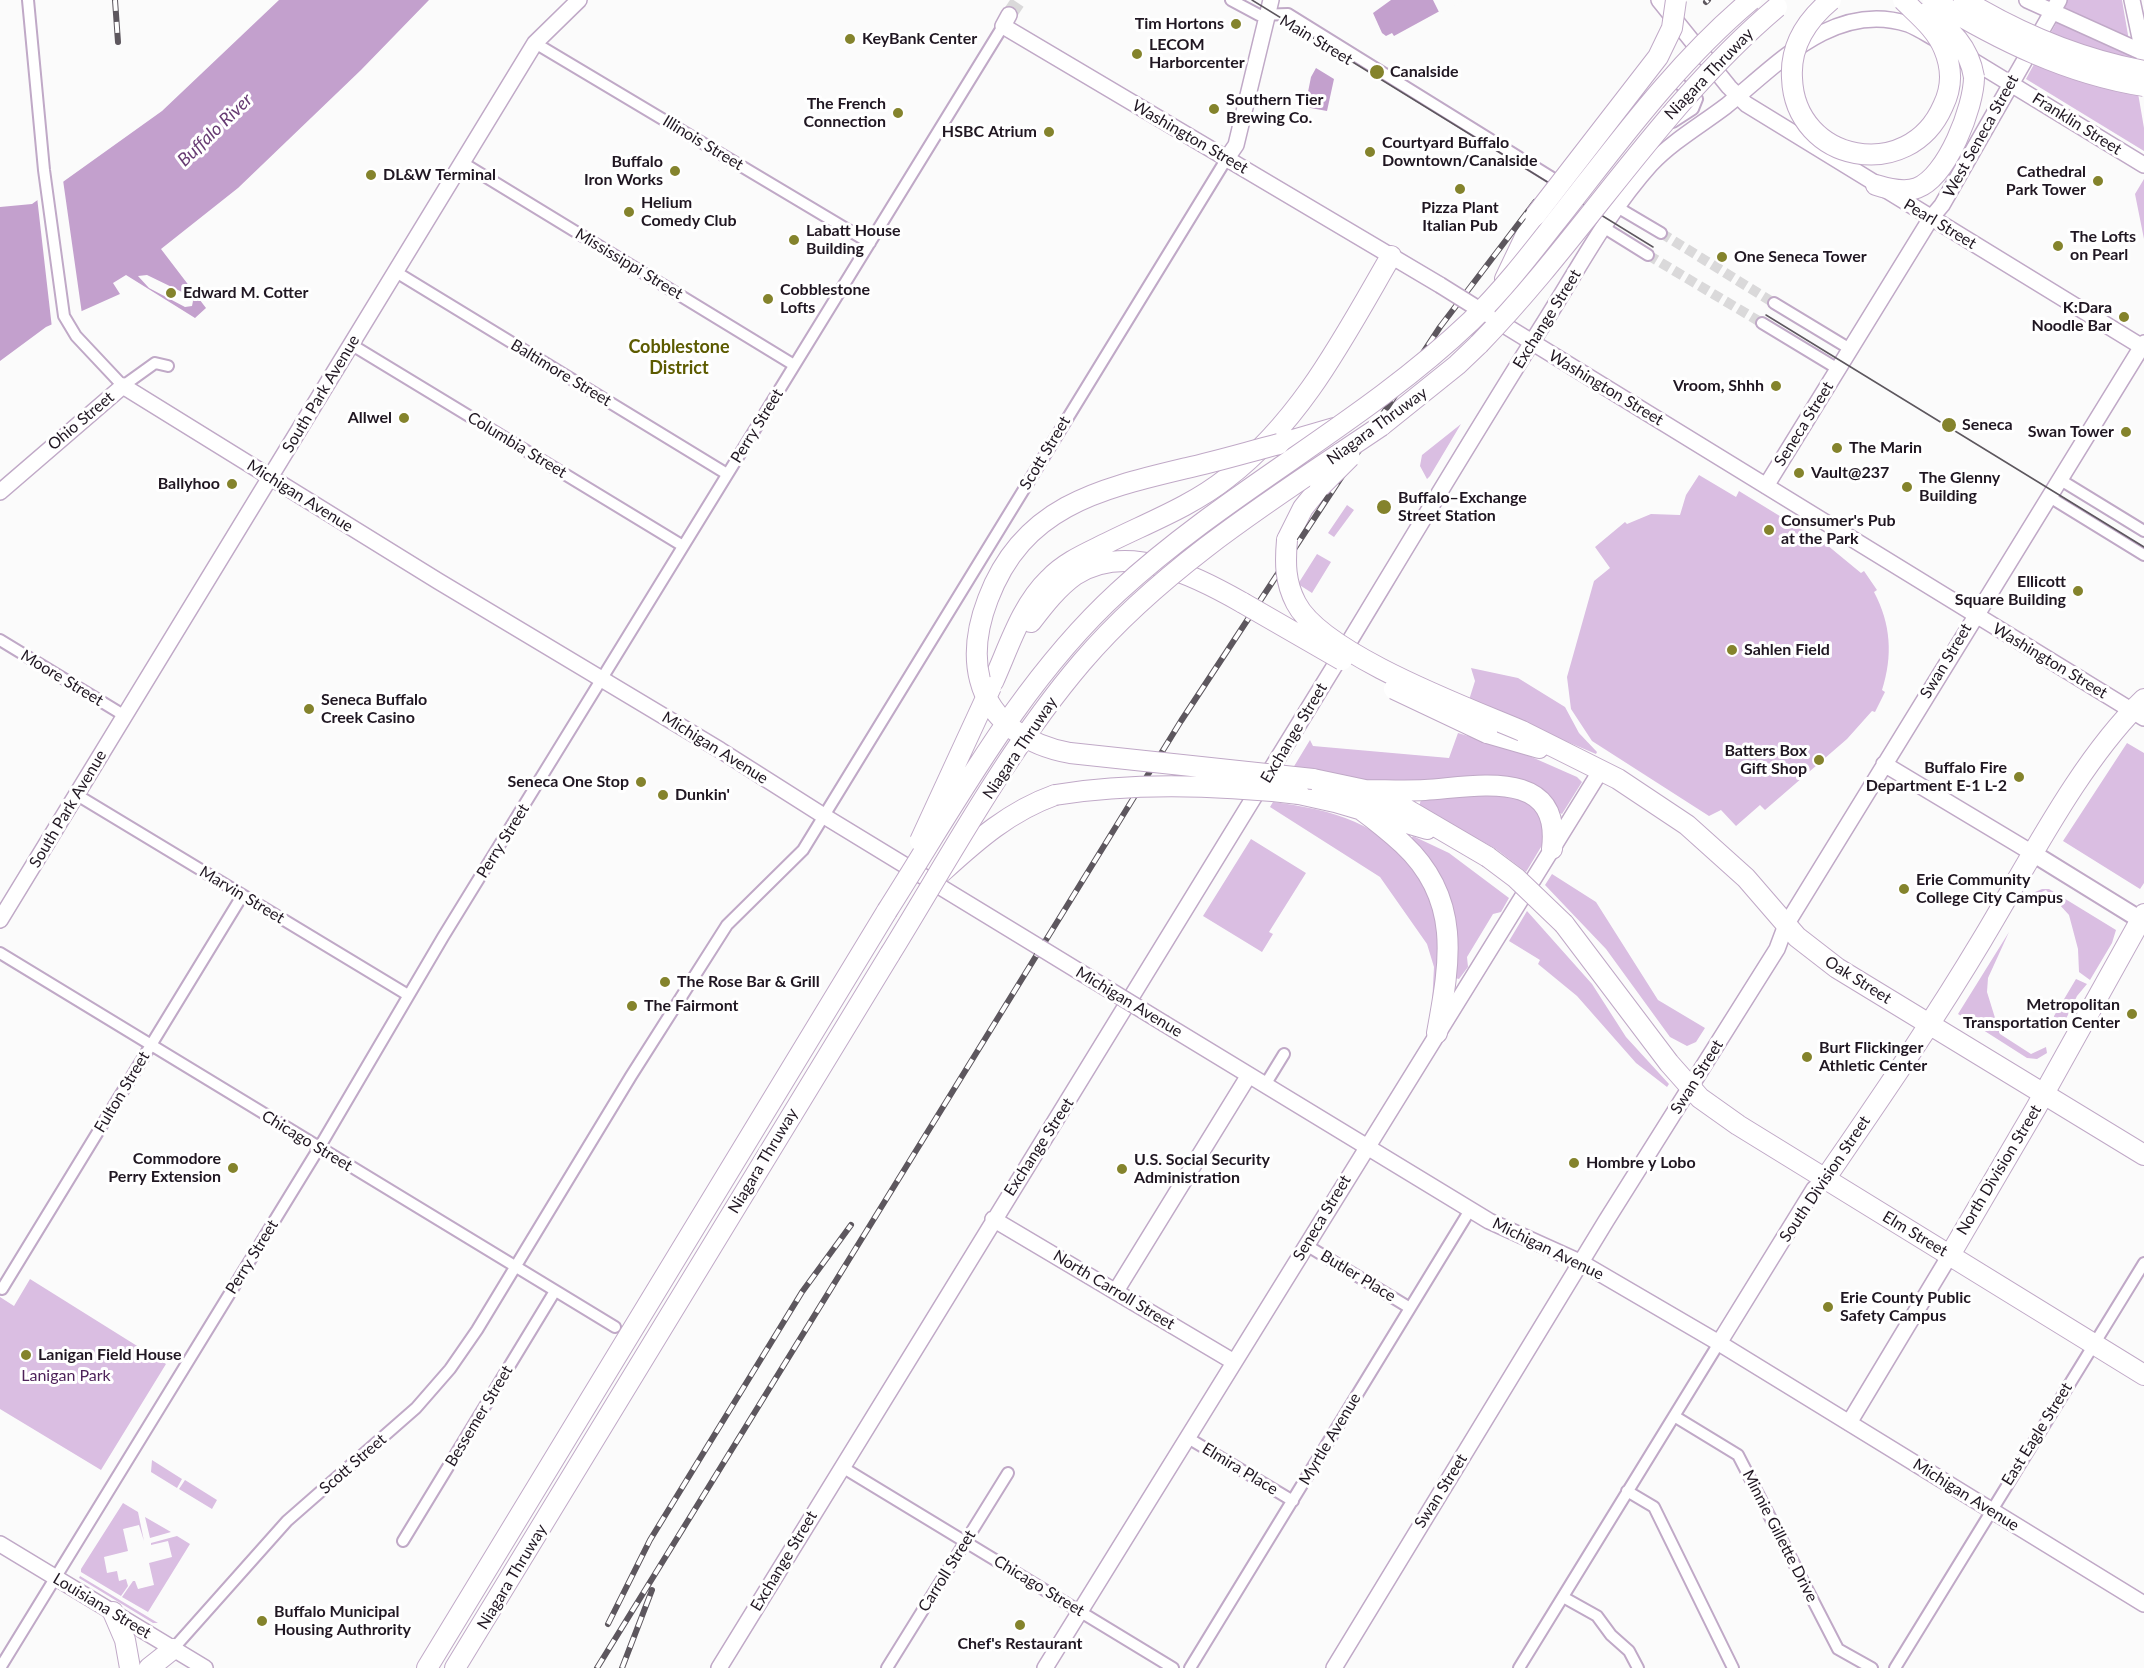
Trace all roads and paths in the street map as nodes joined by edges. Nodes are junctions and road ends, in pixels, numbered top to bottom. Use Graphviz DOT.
graph roads {
  1 [pos="28,0"];
  2 [pos="579,0"];
  3 [pos="1231,0"];
  4 [pos="1659,0"];
  5 [pos="1676,0"];
  6 [pos="1751,0"];
  7 [pos="1757,0"];
  8 [pos="1786,0"];
  9 [pos="1831,0"];
  10 [pos="1903,0"];
  11 [pos="1933,0"];
  12 [pos="1964,0"];
  13 [pos="2027,0"];
  14 [pos="2132,0"];
  15 [pos="2056,6"];
  16 [pos="1269,10"];
  17 [pos="1006,20"];
  18 [pos="535,43"];
  19 [pos="1701,52"];
  20 [pos="2144,54"];
  21 [pos="2144,71"];
  22 [pos="1676,81"];
  23 [pos="2010,83"];
  24 [pos="2144,86"];
  25 [pos="1737,96"];
  26 [pos="1227,158"];
  27 [pos="463,163"];
  28 [pos="2144,165"];
  29 [pos="1876,185"];
  30 [pos="1610,217"];
  31 [pos="1931,218"];
  32 [pos="1661,233"];
  33 [pos="870,243"];
  34 [pos="1648,255"];
  35 [pos="1391,256"];
  36 [pos="396,272"];
  37 [pos="1500,288"];
  38 [pos="1774,303"];
  39 [pos="1762,323"];
  40 [pos="1532,343"];
  41 [pos="352,345"];
  42 [pos="2143,346"];
  43 [pos="1843,360"];
  44 [pos="795,365"];
  45 [pos="168,366"];
  46 [pos="123,386"];
  47 [pos="1342,425"];
  48 [pos="1381,426"];
  49 [pos="727,474"];
  50 [pos="271,477"];
  51 [pos="1766,486"];
  52 [pos="2054,487"];
  53 [pos="0,492"];
  54 [pos="2144,531"];
  55 [pos="683,546"];
  56 [pos="2144,555"];
  57 [pos="1974,616"];
  58 [pos="0,640"];
  59 [pos="603,680"];
  60 [pos="993,682"];
  61 [pos="2140,709"];
  62 [pos="125,716"];
  63 [pos="1576,759"];
  64 [pos="1884,764"];
  65 [pos="1601,770"];
  66 [pos="77,795"];
  67 [pos="1363,799"];
  68 [pos="824,816"];
  69 [pos="1552,849"];
  70 [pos="2034,854"];
  71 [pos="939,875"];
  72 [pos="242,896"];
  73 [pos="887,911"];
  74 [pos="2143,918"];
  75 [pos="0,920"];
  76 [pos="1786,925"];
  77 [pos="0,953"];
  78 [pos="408,995"];
  79 [pos="1930,1025"];
  80 [pos="1437,1033"];
  81 [pos="151,1045"];
  82 [pos="1284,1054"];
  83 [pos="1249,1075"];
  84 [pos="1265,1085"];
  85 [pos="1691,1087"];
  86 [pos="2044,1094"];
  87 [pos="1365,1147"];
  88 [pos="319,1148"];
  89 [pos="2144,1155"];
  90 [pos="1825,1179"];
  91 [pos="1470,1210"];
  92 [pos="993,1219"];
  93 [pos="1306,1245"];
  94 [pos="1950,1255"];
  95 [pos="1582,1263"];
  96 [pos="2144,1263"];
  97 [pos="517,1267"];
  98 [pos="2,1289"];
  99 [pos="555,1291"];
  100 [pos="1116,1291"];
  101 [pos="1410,1308"];
  102 [pos="615,1327"];
  103 [pos="1719,1343"];
  104 [pos="2093,1343"];
  105 [pos="1234,1362"];
  106 [pos="2144,1375"];
  107 [pos="1674,1416"];
  108 [pos="1849,1423"];
  109 [pos="1188,1438"];
  110 [pos="842,1467"];
  111 [pos="1008,1473"];
  112 [pos="1628,1491"];
  113 [pos="1293,1501"];
  114 [pos="1990,1510"];
  115 [pos="403,1541"];
  116 [pos="966,1541"];
  117 [pos="0,1544"];
  118 [pos="54,1577"];
  119 [pos="1563,1597"];
  120 [pos="2144,1604"];
  121 [pos="1080,1611"];
  122 [pos="112,1612"];
  123 [pos="173,1648"];
  124 [pos="0,1668"];
  125 [pos="130,1668"];
  126 [pos="149,1668"];
  127 [pos="164,1668"];
  128 [pos="205,1668"];
  129 [pos="427,1668"];
  130 [pos="455,1668"];
  131 [pos="719,1668"];
  132 [pos="887,1668"];
  133 [pos="1045,1668"];
  134 [pos="1173,1668"];
  135 [pos="1190,1668"];
  136 [pos="1334,1668"];
  137 [pos="1518,1668"];
  138 [pos="1638,1668"];
  139 [pos="1733,1668"];
  140 [pos="1872,1668"];
  141 [pos="1895,1668"];
  1 -- 46 [label="street"];
  2 -- 18 [label="street, South Park Avenue"];
  3 -- 16 [label="street, Main Street"];
  4 -- 19 [label="street, Pearl Street"];
  5 -- 37 [label="highway, bridge"];
  6 -- 37 [label="highway, Niagara Thruway, bridge"];
  7 -- 19 [label="street"];
  8 -- 48 [label="highway, Niagara Thruway, bridge"];
  9 -- 10 [label="highway, bridge"];
  10 -- 29 [label="highway, bridge"];
  11 -- 24 [label="highway, bridge"];
  12 -- 21 [label="highway, bridge"];
  13 -- 15 [label="street"];
  14 -- 20 [label="street"];
  15 -- 20 [label="street"];
  15 -- 23 [label="street, West Seneca Street"];
  16 -- 26 [label="street, Scott Street"];
  16 -- 30 [label="street, Main Street"];
  17 -- 26 [label="street, Washington Street"];
  17 -- 33 [label="street, Perry Street"];
  18 -- 27 [label="street, South Park Avenue"];
  18 -- 33 [label="street, Illinois Street"];
  19 -- 22 [label="street"];
  19 -- 25 [label="street, Pearl Street"];
  22 -- 22 [label="street"];
  23 -- 25 [label="street, Exchange Street"];
  23 -- 28 [label="street, Franklin Street"];
  23 -- 31 [label="street, West Seneca Street"];
  25 -- 29 [label="street, Pearl Street"];
  25 -- 30 [label="street, Exchange Street"];
  26 -- 35 [label="street, Washington Street"];
  26 -- 68 [label="street, Scott Street"];
  27 -- 36 [label="street, South Park Avenue"];
  27 -- 44 [label="street, Mississippi Street"];
  29 -- 31 [label="street, Pearl Street"];
  30 -- 32 [label="street, Main Street"];
  30 -- 34 [label="street, Main Street"];
  30 -- 40 [label="street, Exchange Street"];
  31 -- 42 [label="street, Pearl Street"];
  31 -- 43 [label="street, West Seneca Street"];
  33 -- 44 [label="street, Perry Street"];
  35 -- 40 [label="street, Washington Street, bridge"];
  35 -- 60 [label="highway, bridge"];
  36 -- 41 [label="street, South Park Avenue"];
  36 -- 49 [label="street, Baltimore Street"];
  37 -- 47 [label="highway, Niagara Thruway, bridge"];
  38 -- 43 [label="street"];
  39 -- 43 [label="street"];
  40 -- 51 [label="street, Washington Street"];
  40 -- 92 [label="street, Exchange Street"];
  41 -- 50 [label="street, South Park Avenue"];
  41 -- 55 [label="street, Columbia Street"];
  42 -- 52 [label="street, Swan Street"];
  43 -- 51 [label="street, Seneca Street"];
  44 -- 49 [label="street, Perry Street"];
  45 -- 46 [label="street, Ohio Street"];
  46 -- 50 [label="street, Michigan Avenue"];
  46 -- 53 [label="street, Ohio Street"];
  47 -- 67 [label="highway, bridge"];
  47 -- 73 [label="highway, Niagara Thruway, bridge"];
  48 -- 63 [label="highway, bridge"];
  48 -- 71 [label="highway, Niagara Thruway, bridge"];
  49 -- 55 [label="street, Perry Street"];
  50 -- 59 [label="street, Michigan Avenue"];
  50 -- 62 [label="street, South Park Avenue"];
  51 -- 57 [label="street, Washington Street"];
  52 -- 54 [label="street"];
  52 -- 56 [label="street"];
  52 -- 57 [label="street, Swan Street"];
  55 -- 59 [label="street, Perry Street"];
  57 -- 61 [label="street, Washington Street"];
  57 -- 64 [label="street, Swan Street"];
  58 -- 62 [label="street, Moore Street"];
  59 -- 68 [label="street, Michigan Avenue"];
  59 -- 78 [label="street, Perry Street"];
  60 -- 63 [label="highway, bridge"];
  60 -- 73 [label="highway, bridge"];
  61 -- 70 [label="highway, South Division Street"];
  62 -- 66 [label="street, South Park Avenue"];
  63 -- 65 [label="highway, Oak Street"];
  64 -- 70 [label="street"];
  64 -- 76 [label="street, Swan Street"];
  65 -- 69 [label="street, Seneca Street"];
  65 -- 76 [label="highway, Oak Street"];
  66 -- 72 [label="street, Marvin Street"];
  66 -- 75 [label="street, South Park Avenue"];
  67 -- 69 [label="highway"];
  67 -- 71 [label="highway, bridge"];
  67 -- 80 [label="highway"];
  67 -- 85 [label="highway, Elm Street, bridge"];
  68 -- 83 [label="street, Michigan Avenue, bridge"];
  68 -- 97 [label="street, Scott Street"];
  69 -- 80 [label="street, Seneca Street"];
  70 -- 74 [label="main road"];
  70 -- 79 [label="highway, South Division Street"];
  71 -- 130 [label="highway, Niagara Thruway, bridge"];
  72 -- 78 [label="street, Marvin Street"];
  72 -- 81 [label="street, Fulton Street"];
  73 -- 129 [label="highway, Niagara Thruway"];
  74 -- 86 [label="highway, North Division Street"];
  76 -- 79 [label="highway, Oak Street"];
  76 -- 85 [label="street, Swan Street"];
  77 -- 81 [label="street, Chicago Street"];
  78 -- 88 [label="street, Perry Street"];
  79 -- 86 [label="highway, Oak Street"];
  79 -- 90 [label="highway, South Division Street"];
  80 -- 87 [label="street, Seneca Street"];
  81 -- 88 [label="street, Chicago Street"];
  81 -- 98 [label="street, Fulton Street"];
  82 -- 84 [label="street"];
  83 -- 84 [label="street, Michigan Avenue"];
  83 -- 100 [label="street"];
  84 -- 87 [label="street, Michigan Avenue"];
  85 -- 90 [label="highway, Elm Street"];
  85 -- 95 [label="street, Swan Street"];
  86 -- 89 [label="highway, Oak Street"];
  86 -- 94 [label="highway, North Division Street"];
  87 -- 91 [label="street, Michigan Avenue"];
  87 -- 93 [label="street, Seneca Street"];
  88 -- 97 [label="street, Chicago Street"];
  88 -- 118 [label="street, Perry Street"];
  90 -- 94 [label="highway, Elm Street"];
  90 -- 103 [label="street, South Division Street"];
  91 -- 95 [label="street, Michigan Avenue"];
  91 -- 101 [label="street, Myrtle Avenue"];
  92 -- 100 [label="street, North Carroll Street"];
  92 -- 110 [label="street, Exchange Street"];
  93 -- 101 [label="street, Butler Place"];
  93 -- 105 [label="street, Seneca Street"];
  94 -- 104 [label="highway, Elm Street"];
  94 -- 108 [label="street, North Division Street"];
  95 -- 103 [label="street, Michigan Avenue"];
  95 -- 136 [label="street, Swan Street"];
  96 -- 104 [label="street, East Eagle Street"];
  97 -- 99 [label="street, Chicago Street"];
  97 -- 123 [label="street, Scott Street"];
  99 -- 102 [label="street, Chicago Street"];
  99 -- 115 [label="street, Bessemer Street"];
  100 -- 105 [label="street, North Carroll Street"];
  101 -- 113 [label="street, Myrtle Avenue"];
  103 -- 107 [label="street, South Division Street"];
  103 -- 108 [label="street, Michigan Avenue"];
  104 -- 106 [label="highway, Elm Street"];
  104 -- 114 [label="street, East Eagle Street"];
  105 -- 109 [label="street, Seneca Street"];
  107 -- 112 [label="street, South Division Street"];
  107 -- 140 [label="street, Minnie Gillette Drive"];
  108 -- 114 [label="street, Michigan Avenue"];
  109 -- 113 [label="street, Elmira Place"];
  109 -- 121 [label="street, Seneca Street"];
  110 -- 116 [label="street, Chicago Street"];
  110 -- 131 [label="street, Exchange Street"];
  111 -- 116 [label="street, Carroll Street"];
  112 -- 119 [label="street, South Division Street"];
  112 -- 139 [label="street"];
  113 -- 135 [label="street, Myrtle Avenue"];
  114 -- 120 [label="street, Michigan Avenue"];
  114 -- 141 [label="street, East Eagle Street"];
  116 -- 121 [label="street, Chicago Street"];
  116 -- 132 [label="street, Carroll Street"];
  117 -- 118 [label="street, Louisiana Street"];
  118 -- 122 [label="street, Louisiana Street"];
  118 -- 124 [label="street, Perry Street"];
  119 -- 137 [label="street, South Division Street"];
  119 -- 138 [label="street"];
  121 -- 133 [label="street, Seneca Street"];
  121 -- 134 [label="street, Chicago Street"];
  122 -- 123 [label="street, Louisiana Street"];
  122 -- 125 [label="highway"];
  123 -- 126 [label="highway"];
  123 -- 127 [label="highway"];
  123 -- 128 [label="street, Louisiana Street"];
}
